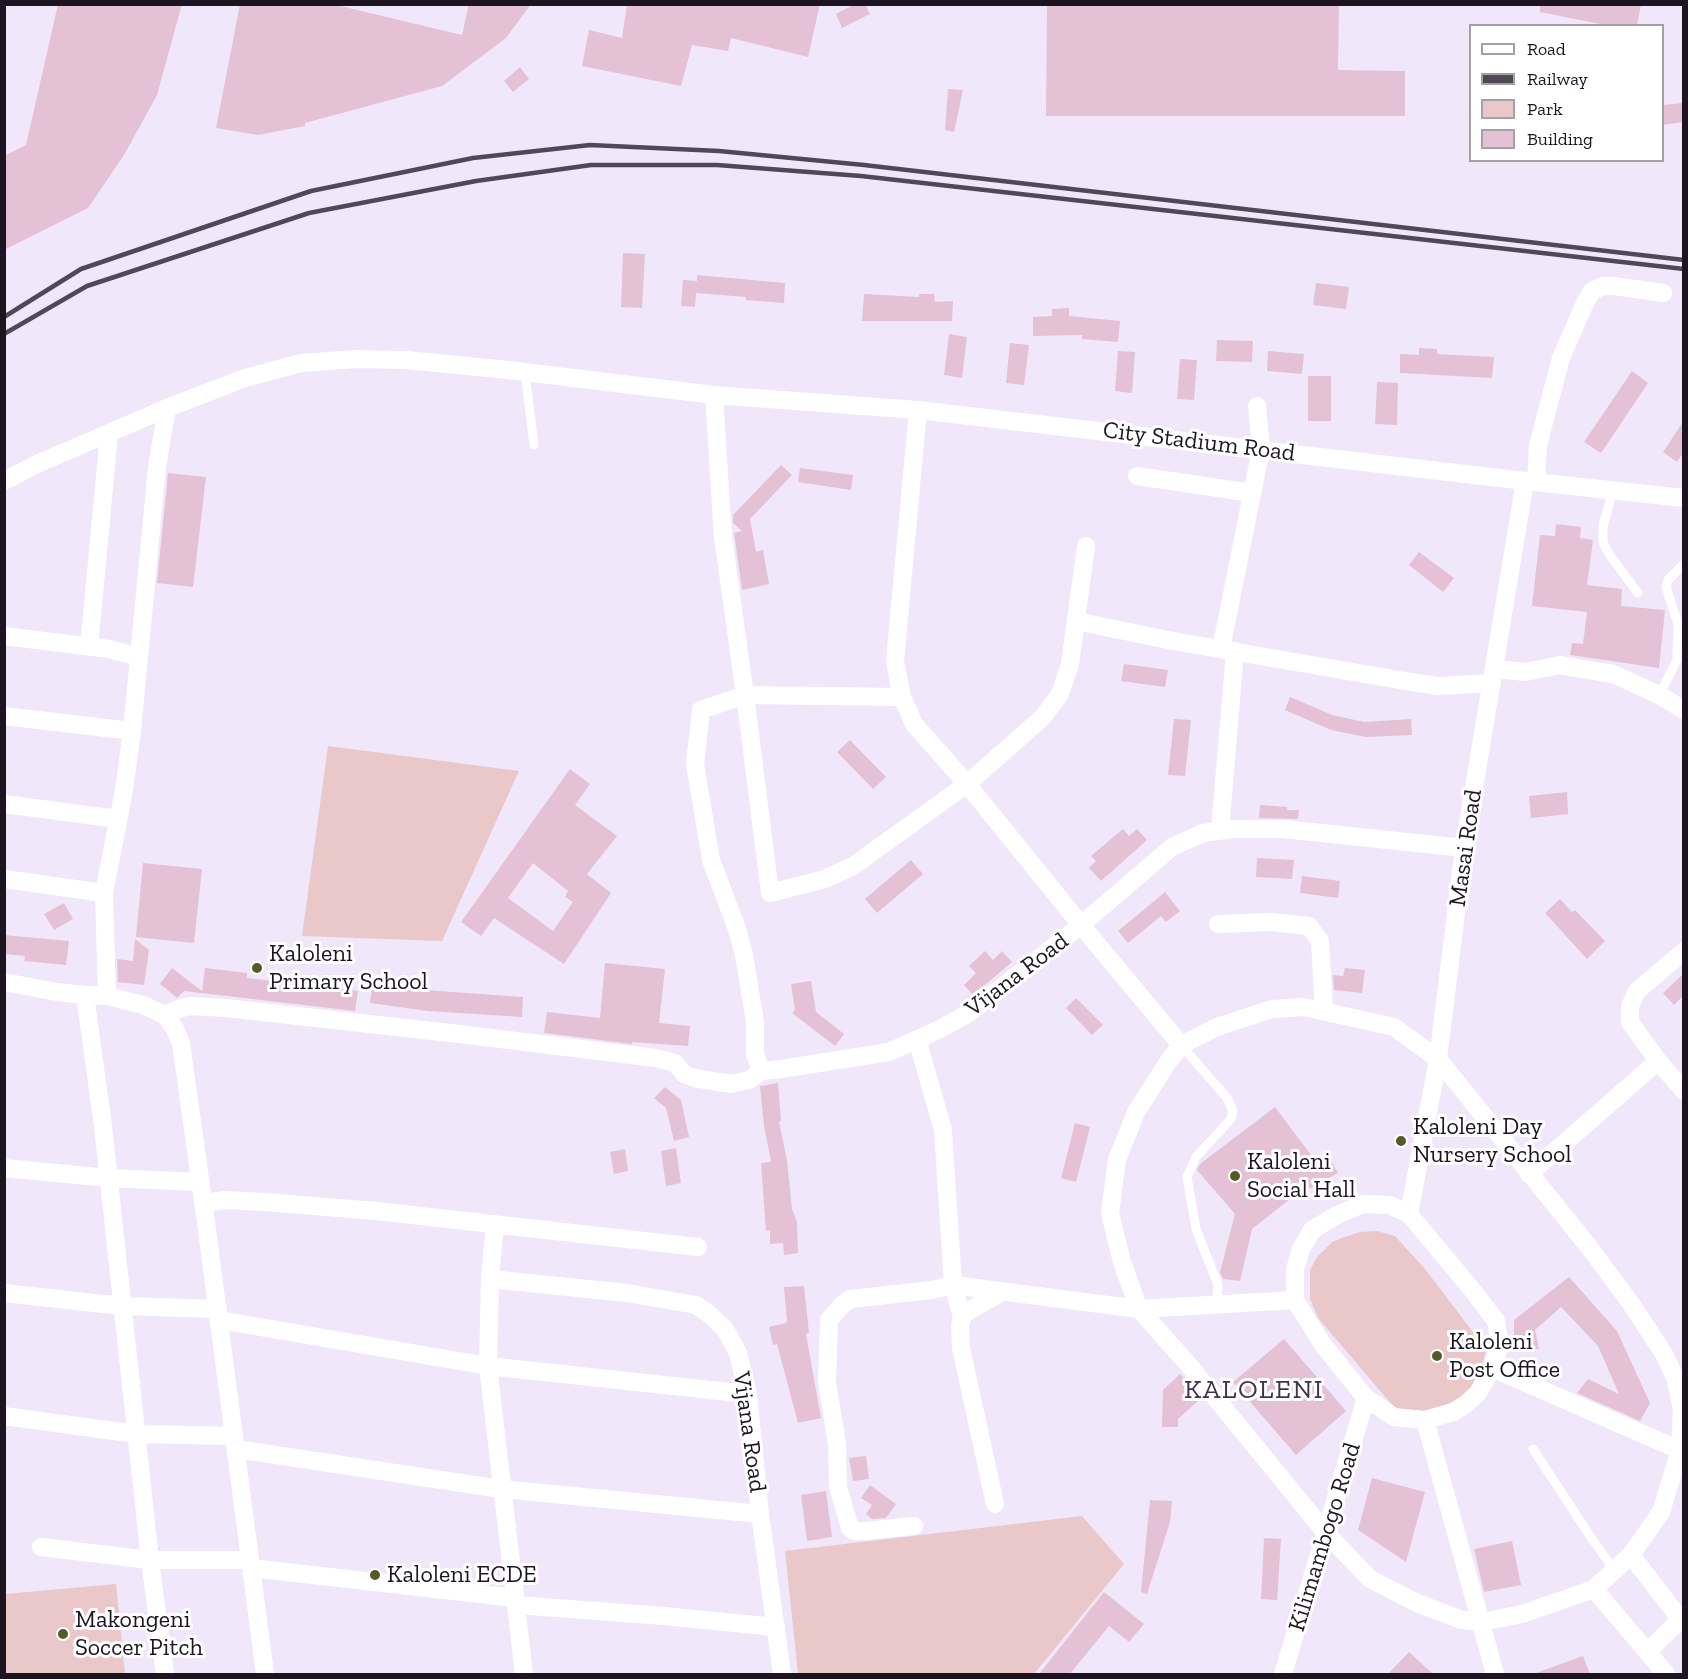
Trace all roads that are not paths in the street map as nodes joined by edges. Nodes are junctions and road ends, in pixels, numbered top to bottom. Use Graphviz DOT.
graph roads {
  1 [pos="1663,293"];
  2 [pos="525,372"];
  3 [pos="714,396"];
  4 [pos="1257,406"];
  5 [pos="166,408"];
  6 [pos="918,410"];
  7 [pos="109,434"];
  8 [pos="534,445"];
  9 [pos="1261,449"];
  10 [pos="1137,476"];
  11 [pos="4,481"];
  12 [pos="1530,482"];
  13 [pos="1614,490"];
  14 [pos="1252,493"];
  15 [pos="1683,498"];
  16 [pos="1086,546"];
  17 [pos="1683,564"];
  18 [pos="1638,593"];
  19 [pos="1076,621"];
  20 [pos="4,636"];
  21 [pos="89,647"];
  22 [pos="1228,650"];
  23 [pos="139,657"];
  24 [pos="1493,676"];
  25 [pos="745,695"];
  26 [pos="1659,695"];
  27 [pos="902,697"];
  28 [pos="1683,710"];
  29 [pos="4,716"];
  30 [pos="132,731"];
  31 [pos="967,784"];
  32 [pos="4,804"];
  33 [pos="118,819"];
  34 [pos="1221,830"];
  35 [pos="1464,848"];
  36 [pos="4,879"];
  37 [pos="104,892"];
  38 [pos="1218,924"];
  39 [pos="1081,926"];
  40 [pos="1683,951"];
  41 [pos="4,982"];
  42 [pos="85,994"];
  43 [pos="107,996"];
  44 [pos="1324,1010"];
  45 [pos="165,1015"];
  46 [pos="917,1039"];
  47 [pos="1181,1045"];
  48 [pos="1438,1059"];
  49 [pos="1658,1061"];
  50 [pos="761,1071"];
  51 [pos="1683,1091"];
  52 [pos="4,1168"];
  53 [pos="1529,1174"];
  54 [pos="108,1178"];
  55 [pos="201,1182"];
  56 [pos="204,1203"];
  57 [pos="1409,1214"];
  58 [pos="495,1224"];
  59 [pos="698,1247"];
  60 [pos="490,1279"];
  61 [pos="953,1285"];
  62 [pos="1002,1292"];
  63 [pos="4,1293"];
  64 [pos="1295,1300"];
  65 [pos="1217,1304"];
  66 [pos="122,1306"];
  67 [pos="1138,1309"];
  68 [pos="218,1315"];
  69 [pos="962,1317"];
  70 [pos="488,1366"];
  71 [pos="1492,1368"];
  72 [pos="1680,1377"];
  73 [pos="748,1394"];
  74 [pos="1366,1398"];
  75 [pos="4,1416"];
  76 [pos="1425,1420"];
  77 [pos="136,1434"];
  78 [pos="235,1443"];
  79 [pos="1533,1449"];
  80 [pos="1682,1451"];
  81 [pos="501,1489"];
  82 [pos="995,1504"];
  83 [pos="760,1514"];
  84 [pos="914,1526"];
  85 [pos="1326,1533"];
  86 [pos="41,1547"];
  87 [pos="1631,1555"];
  88 [pos="150,1560"];
  89 [pos="251,1564"];
  90 [pos="1615,1570"];
  91 [pos="1594,1589"];
  92 [pos="516,1602"];
  93 [pos="1482,1622"];
  94 [pos="1682,1622"];
  95 [pos="776,1627"];
  96 [pos="1647,1652"];
  97 [pos="165,1674"];
  98 [pos="265,1674"];
  99 [pos="524,1674"];
  100 [pos="782,1674"];
  101 [pos="1282,1674"];
  102 [pos="1495,1674"];
  103 [pos="1666,1674"];
  1 -- 12 [label="street, Masai Road"];
  2 -- 3 [label="street, City Stadium Road"];
  2 -- 5 [label="street, City Stadium Road"];
  2 -- 8 [label="lane"];
  3 -- 6 [label="street, City Stadium Road"];
  3 -- 25 [label="street"];
  4 -- 9 [label="street"];
  5 -- 7 [label="street, City Stadium Road"];
  5 -- 23 [label="street"];
  6 -- 9 [label="street, City Stadium Road"];
  6 -- 27 [label="street"];
  7 -- 11 [label="street, City Stadium Road"];
  7 -- 21 [label="street"];
  9 -- 12 [label="street, City Stadium Road"];
  9 -- 14 [label="street"];
  10 -- 14 [label="street"];
  12 -- 13 [label="street, City Stadium Road"];
  12 -- 24 [label="street, Masai Road"];
  13 -- 15 [label="street, City Stadium Road"];
  13 -- 18 [label="lane"];
  14 -- 22 [label="street"];
  16 -- 19 [label="street"];
  17 -- 26 [label="lane"];
  19 -- 22 [label="street"];
  19 -- 31 [label="street"];
  20 -- 21 [label="street"];
  21 -- 23 [label="street"];
  22 -- 24 [label="street"];
  22 -- 34 [label="street"];
  23 -- 30 [label="street"];
  24 -- 26 [label="street"];
  24 -- 35 [label="street, Masai Road"];
  25 -- 27 [label="street"];
  25 -- 31 [label="street"];
  25 -- 50 [label="street"];
  26 -- 28 [label="street"];
  27 -- 31 [label="street"];
  29 -- 30 [label="street"];
  30 -- 33 [label="street"];
  31 -- 39 [label="street"];
  32 -- 33 [label="street"];
  33 -- 37 [label="street"];
  34 -- 35 [label="street, Vijana Road"];
  34 -- 39 [label="street, Vijana Road"];
  35 -- 48 [label="street, Masai Road"];
  36 -- 37 [label="street"];
  37 -- 43 [label="street"];
  38 -- 44 [label="street"];
  39 -- 46 [label="street, Vijana Road"];
  39 -- 47 [label="street"];
  40 -- 49 [label="street"];
  41 -- 42 [label="street"];
  42 -- 43 [label="street"];
  42 -- 54 [label="street"];
  43 -- 45 [label="street"];
  44 -- 47 [label="street"];
  44 -- 48 [label="street"];
  45 -- 50 [label="street, Vijana Road"];
  45 -- 55 [label="street"];
  46 -- 50 [label="street, Vijana Road"];
  46 -- 61 [label="street"];
  47 -- 65 [label="lane"];
  47 -- 67 [label="street"];
  48 -- 53 [label="street"];
  48 -- 57 [label="street, Masai Road"];
  49 -- 51 [label="street"];
  49 -- 53 [label="street"];
  52 -- 54 [label="street"];
  53 -- 72 [label="street"];
  54 -- 55 [label="street"];
  54 -- 66 [label="street"];
  55 -- 56 [label="street"];
  56 -- 58 [label="street"];
  56 -- 68 [label="street"];
  57 -- 64 [label="street"];
  57 -- 71 [label="street"];
  58 -- 59 [label="street"];
  58 -- 60 [label="street"];
  60 -- 70 [label="street"];
  60 -- 73 [label="street, Vijana Road"];
  61 -- 62 [label="street"];
  61 -- 69 [label="street"];
  61 -- 84 [label="street"];
  62 -- 67 [label="street"];
  62 -- 69 [label="street"];
  63 -- 66 [label="street"];
  64 -- 65 [label="street"];
  64 -- 74 [label="street"];
  65 -- 67 [label="street"];
  66 -- 68 [label="street"];
  66 -- 77 [label="street"];
  67 -- 85 [label="street"];
  68 -- 70 [label="street"];
  68 -- 78 [label="street"];
  69 -- 82 [label="street"];
  70 -- 73 [label="street"];
  70 -- 81 [label="street"];
  71 -- 76 [label="street"];
  71 -- 80 [label="street"];
  72 -- 80 [label="street"];
  73 -- 83 [label="street, Vijana Road"];
  74 -- 76 [label="street"];
  74 -- 85 [label="street, Kilimambogo Road"];
  75 -- 77 [label="street"];
  76 -- 93 [label="street"];
  77 -- 78 [label="street"];
  77 -- 88 [label="street"];
  78 -- 81 [label="street"];
  78 -- 89 [label="street"];
  79 -- 90 [label="lane"];
  80 -- 87 [label="street"];
  81 -- 83 [label="street"];
  81 -- 92 [label="street"];
  83 -- 95 [label="street, Vijana Road"];
  85 -- 93 [label="street"];
  85 -- 101 [label="street, Kilimambogo Road"];
  86 -- 88 [label="street"];
  87 -- 90 [label="street"];
  87 -- 94 [label="street"];
  88 -- 89 [label="street"];
  88 -- 97 [label="street"];
  89 -- 92 [label="street"];
  89 -- 98 [label="street"];
  90 -- 91 [label="street"];
  91 -- 93 [label="street"];
  91 -- 96 [label="street"];
  92 -- 95 [label="street"];
  92 -- 99 [label="street"];
  93 -- 102 [label="street"];
  94 -- 96 [label="street"];
  95 -- 100 [label="street, Vijana Road"];
  96 -- 103 [label="street"];
}
